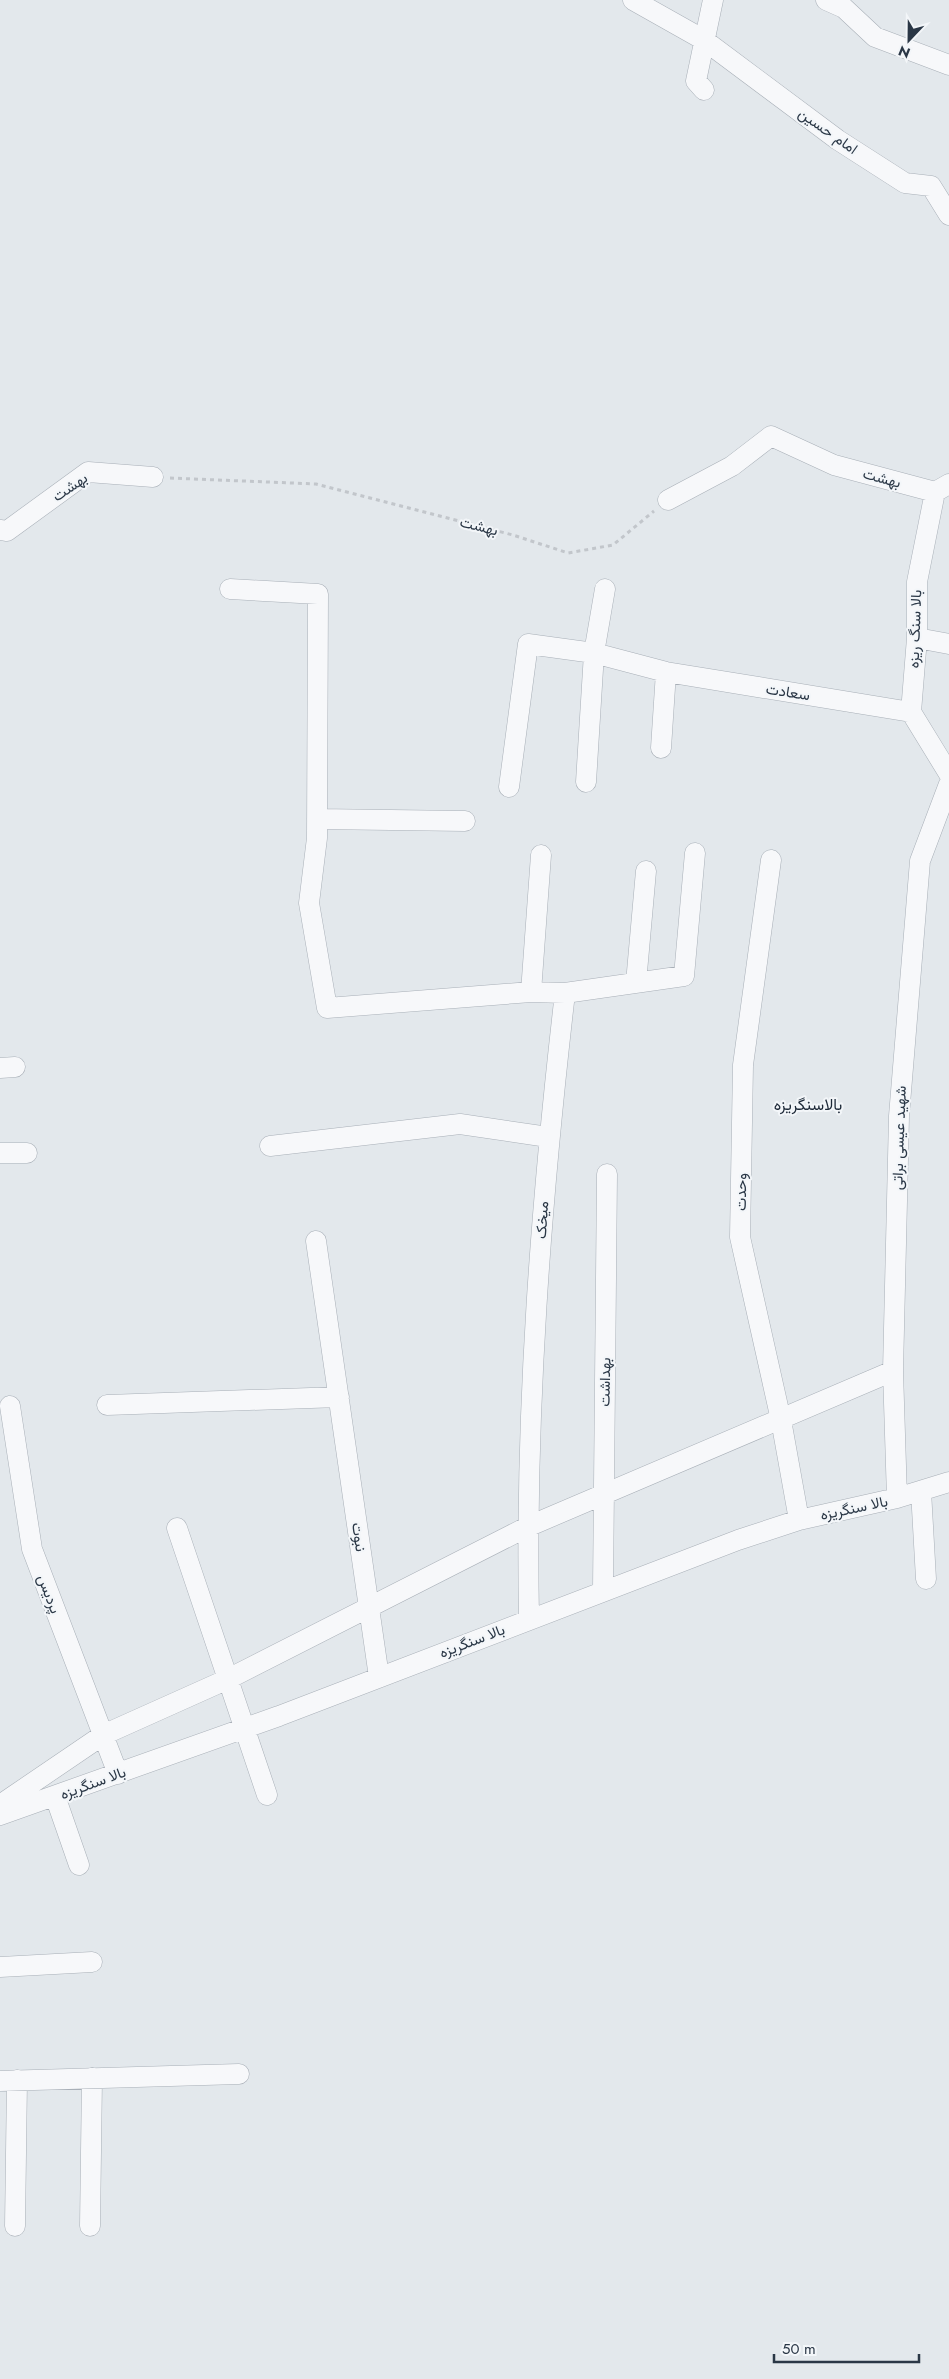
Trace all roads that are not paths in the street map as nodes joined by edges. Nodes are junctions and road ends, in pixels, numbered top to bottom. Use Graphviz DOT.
graph roads {
  1 [pos="633,0"];
  2 [pos="713,0"];
  3 [pos="826,0"];
  4 [pos="704,40"];
  5 [pos="949,64"];
  6 [pos="704,90"];
  7 [pos="949,215"];
  8 [pos="153,477"];
  9 [pos="942,488"];
  10 [pos="668,500"];
  11 [pos="0,530"];
  12 [pos="230,589"];
  13 [pos="604,589"];
  14 [pos="917,638"];
  15 [pos="949,644"];
  16 [pos="594,653"];
  17 [pos="666,672"];
  18 [pos="911,712"];
  19 [pos="661,748"];
  20 [pos="949,774"];
  21 [pos="586,782"];
  22 [pos="949,784"];
  23 [pos="509,787"];
  24 [pos="317,819"];
  25 [pos="465,821"];
  26 [pos="694,853"];
  27 [pos="541,855"];
  28 [pos="770,860"];
  29 [pos="646,871"];
  30 [pos="636,983"];
  31 [pos="531,992"];
  32 [pos="565,993"];
  33 [pos="548,1137"];
  34 [pos="270,1146"];
  35 [pos="0,1153"];
  36 [pos="27,1153"];
  37 [pos="607,1174"];
  38 [pos="316,1241"];
  39 [pos="893,1371"];
  40 [pos="339,1397"];
  41 [pos="107,1405"];
  42 [pos="10,1406"];
  43 [pos="781,1420"];
  44 [pos="949,1482"];
  45 [pos="922,1491"];
  46 [pos="604,1494"];
  47 [pos="897,1498"];
  48 [pos="799,1520"];
  49 [pos="527,1527"];
  50 [pos="178,1528"];
  51 [pos="926,1579"];
  52 [pos="603,1590"];
  53 [pos="370,1608"];
  54 [pos="529,1619"];
  55 [pos="379,1677"];
  56 [pos="228,1679"];
  57 [pos="244,1728"];
  58 [pos="103,1735"];
  59 [pos="118,1774"];
  60 [pos="268,1795"];
  61 [pos="55,1796"];
  62 [pos="0,1805"];
  63 [pos="0,1815"];
  64 [pos="79,1865"];
  65 [pos="92,1962"];
  66 [pos="0,1967"];
  67 [pos="239,2074"];
  68 [pos="92,2078"];
  69 [pos="9,2081"];
  70 [pos="15,2226"];
  71 [pos="90,2226"];
  1 -- 4 [label="street, امام حسین"];
  2 -- 4 [label="street"];
  3 -- 5 [label="street"];
  4 -- 6 [label="street"];
  4 -- 7 [label="street, امام حسین"];
  8 -- 11 [label="street, بهشت"];
  9 -- 10 [label="street, بهشت"];
  9 -- 14 [label="street, بالا سنگ ریزه"];
  12 -- 24 [label="street"];
  13 -- 16 [label="street"];
  14 -- 15 [label="street"];
  14 -- 18 [label="street, بالا سنگ ریزه"];
  16 -- 17 [label="street, سعادت"];
  16 -- 21 [label="street"];
  16 -- 23 [label="street, سعادت"];
  17 -- 18 [label="street, سعادت"];
  17 -- 19 [label="street"];
  18 -- 20 [label="street"];
  22 -- 39 [label="street, شهید عیسی براتی"];
  24 -- 25 [label="street"];
  24 -- 31 [label="street"];
  26 -- 30 [label="street"];
  27 -- 31 [label="street"];
  28 -- 43 [label="street, وحدت"];
  29 -- 30 [label="street"];
  30 -- 32 [label="street"];
  31 -- 32 [label="street"];
  32 -- 33 [label="street, میخک"];
  33 -- 34 [label="street"];
  33 -- 49 [label="street, میخک"];
  35 -- 36 [label="street"];
  37 -- 46 [label="street, بهداشت"];
  38 -- 40 [label="street, نبوت"];
  39 -- 43 [label="street"];
  39 -- 47 [label="street, شهید عیسی براتی"];
  40 -- 41 [label="street"];
  40 -- 53 [label="street, نبوت"];
  42 -- 58 [label="street, پردیس"];
  43 -- 46 [label="street"];
  43 -- 48 [label="street, وحدت"];
  44 -- 45 [label="street, بالا سنگریزه"];
  45 -- 47 [label="street, بالا سنگریزه"];
  45 -- 51 [label="street"];
  46 -- 49 [label="street"];
  46 -- 52 [label="street, بهداشت"];
  47 -- 48 [label="street, بالا سنگریزه"];
  48 -- 52 [label="street, بالا سنگریزه"];
  49 -- 53 [label="street"];
  49 -- 54 [label="street, میخک"];
  50 -- 56 [label="street"];
  52 -- 54 [label="street, بالا سنگریزه"];
  53 -- 55 [label="street, نبوت"];
  53 -- 56 [label="street"];
  54 -- 55 [label="street, بالا سنگریزه"];
  55 -- 57 [label="street, بالا سنگریزه"];
  56 -- 57 [label="street"];
  56 -- 58 [label="street"];
  57 -- 59 [label="street, بالا سنگریزه"];
  57 -- 60 [label="street"];
  58 -- 59 [label="street, پردیس"];
  58 -- 62 [label="street"];
  59 -- 61 [label="street, بالا سنگریزه"];
  61 -- 63 [label="street, بالا سنگریزه"];
  61 -- 64 [label="street"];
  65 -- 66 [label="street"];
  67 -- 68 [label="street"];
  68 -- 69 [label="street"];
  68 -- 71 [label="street"];
  69 -- 70 [label="street"];
}
